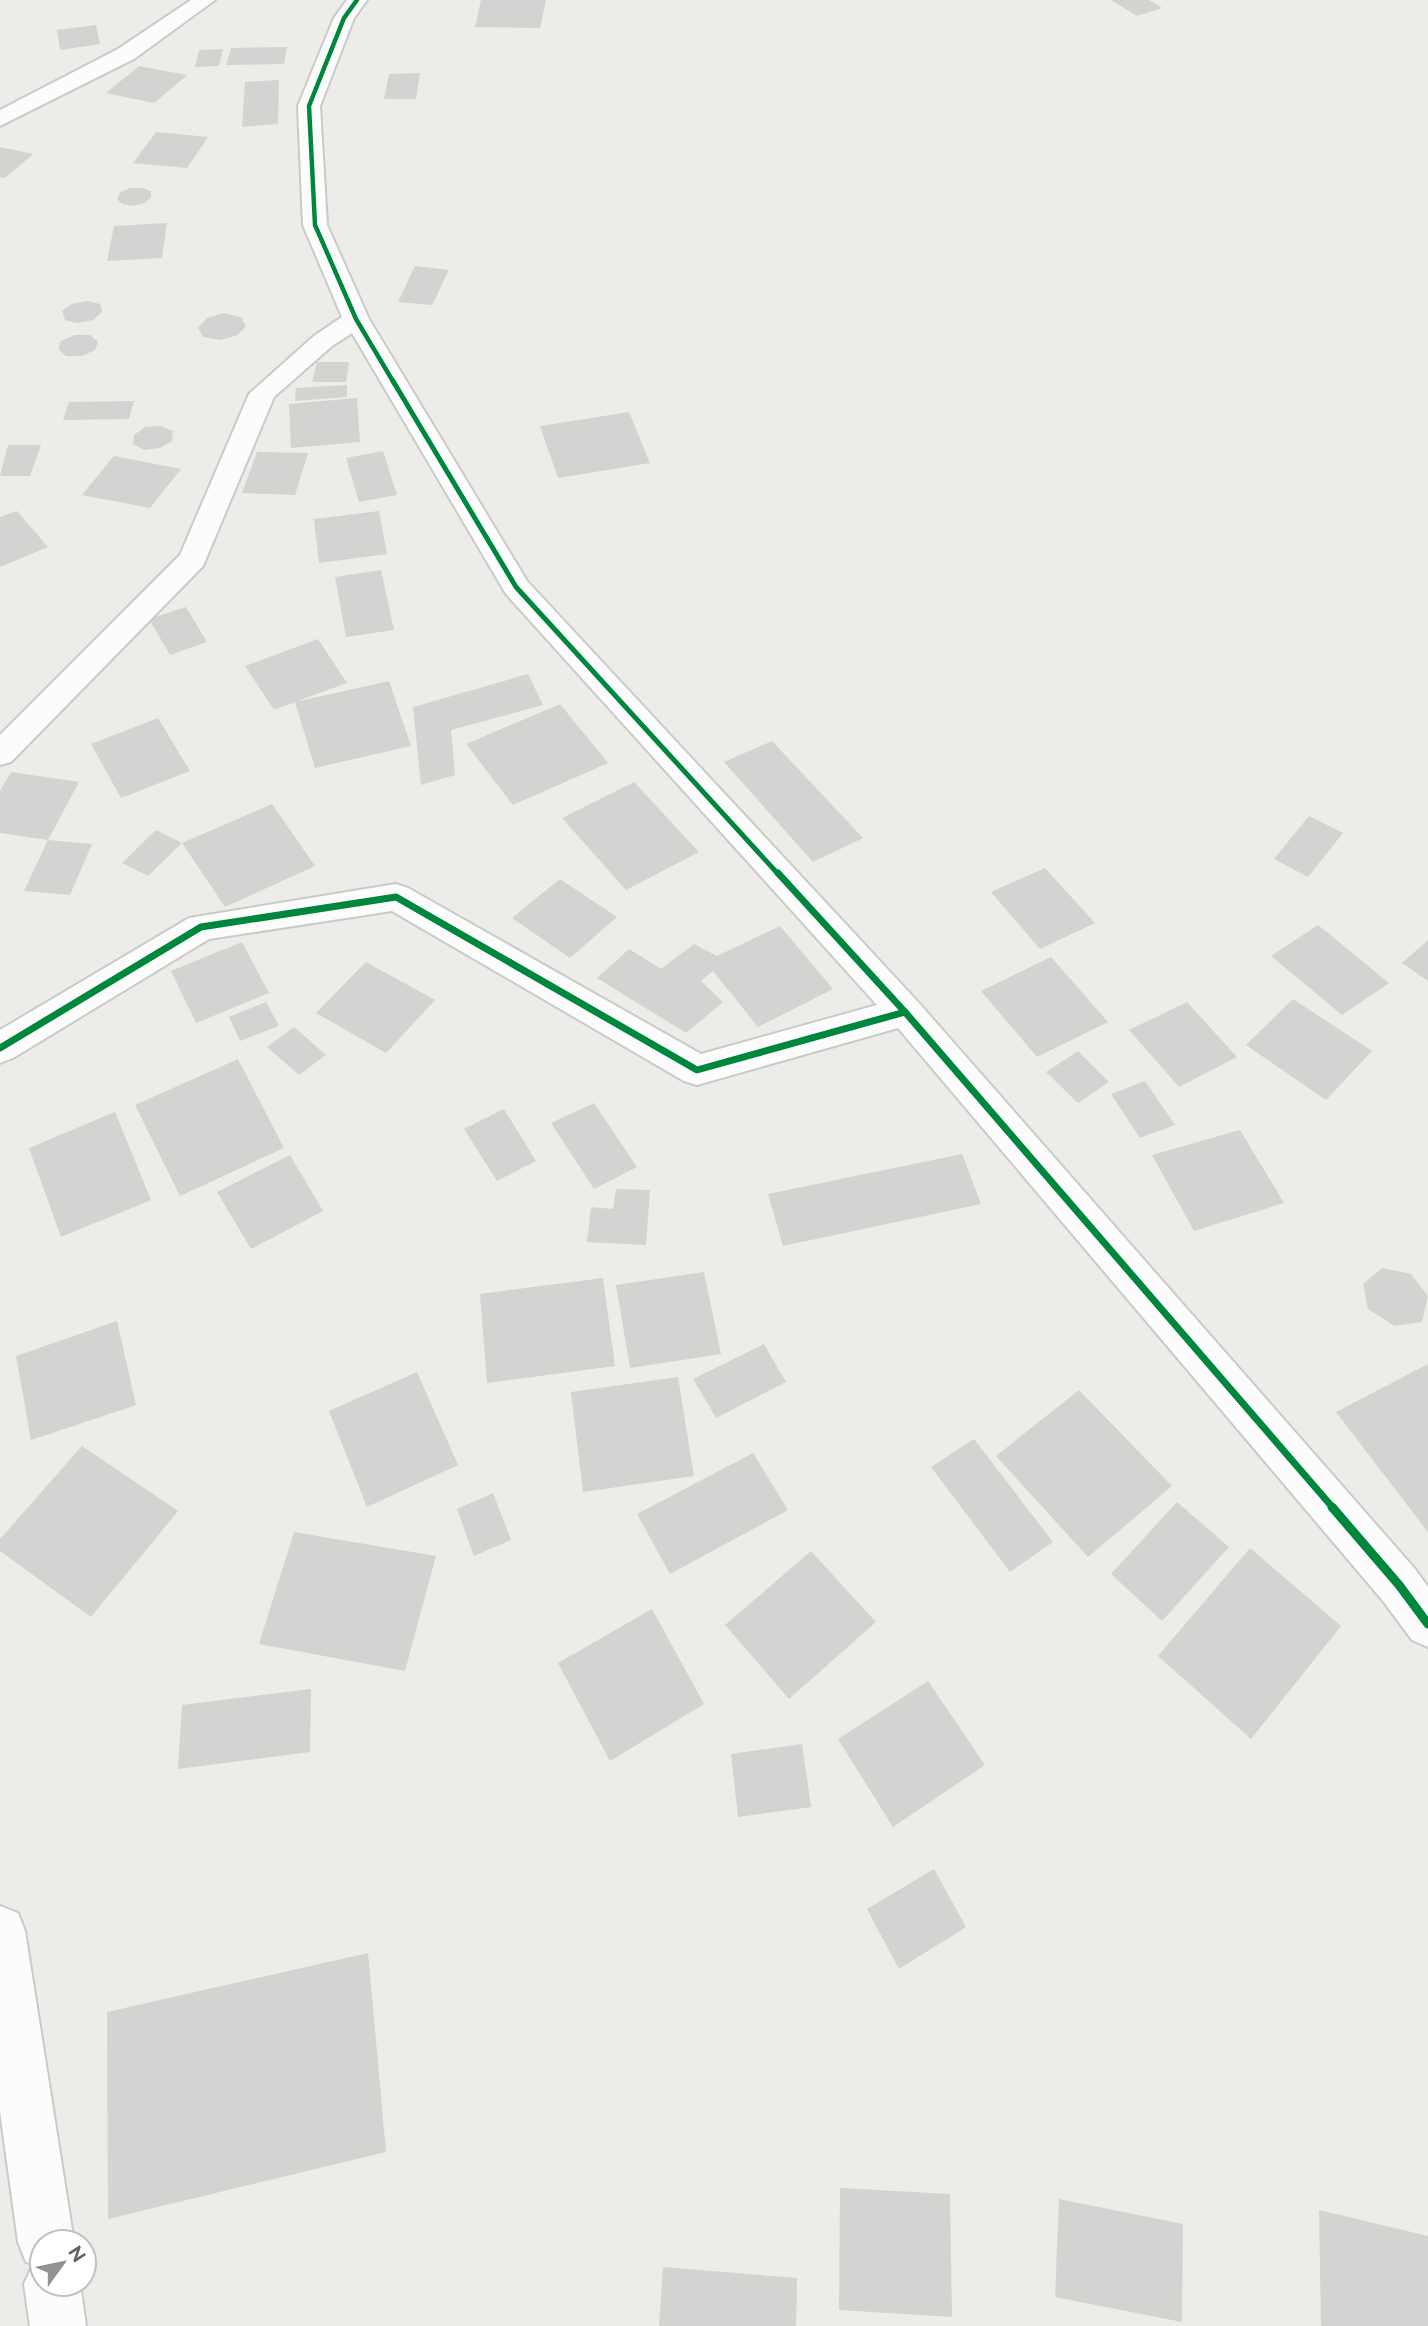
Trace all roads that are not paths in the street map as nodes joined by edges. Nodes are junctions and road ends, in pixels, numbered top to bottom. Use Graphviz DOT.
graph roads {
  1 [pos="205,0"];
  2 [pos="357,0"];
  3 [pos="0,120"];
  4 [pos="356,319"];
  5 [pos="0,754"];
  6 [pos="905,1012"];
  7 [pos="0,1048"];
  8 [pos="1428,1623"];
  9 [pos="0,1931"];
  10 [pos="44,2228"];
  11 [pos="54,2298"];
  12 [pos="58,2326"];
  1 -- 3 [label="street"];
  2 -- 4 [label="street"];
  4 -- 5 [label="street"];
  4 -- 6 [label="street"];
  6 -- 7 [label="street"];
  6 -- 8 [label="street"];
  9 -- 10 [label="street"];
  11 -- 12 [label="street"];
}
